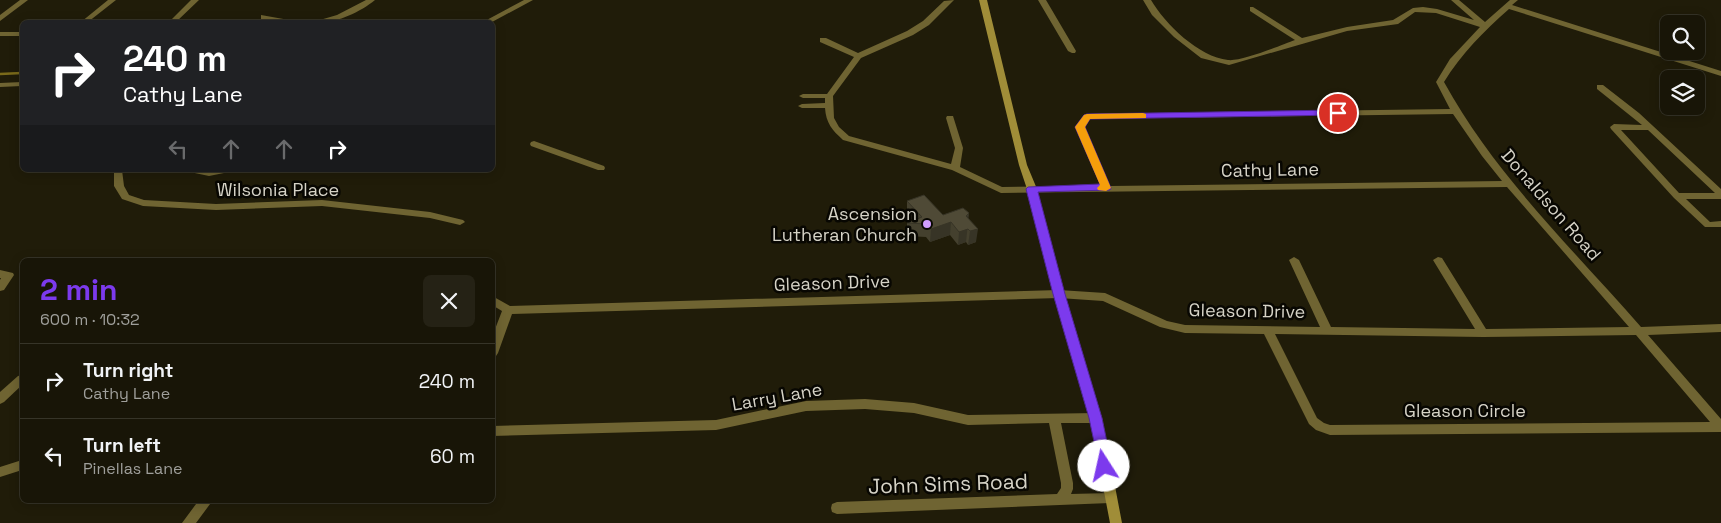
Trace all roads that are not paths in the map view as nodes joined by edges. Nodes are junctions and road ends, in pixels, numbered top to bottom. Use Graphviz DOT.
graph roads {
  1 [pos="24,0"];
  2 [pos="112,0"];
  3 [pos="196,0"];
  4 [pos="371,0"];
  5 [pos="529,0"];
  6 [pos="950,0"];
  7 [pos="983,0"];
  8 [pos="1042,0"];
  9 [pos="1147,0"];
  10 [pos="1455,0"];
  11 [pos="1511,3"];
  12 [pos="1253,9"];
  13 [pos="264,17"];
  14 [pos="0,19"];
  15 [pos="87,20"];
  16 [pos="174,20"];
  17 [pos="279,20"];
  18 [pos="326,20"];
  19 [pos="491,20"];
  20 [pos="1485,26"];
  21 [pos="0,34"];
  22 [pos="20,34"];
  23 [pos="823,40"];
  24 [pos="1301,41"];
  25 [pos="1072,51"];
  26 [pos="858,56"];
  27 [pos="1721,74"];
  28 [pos="20,84"];
  29 [pos="0,85"];
  30 [pos="1600,88"];
  31 [pos="803,96"];
  32 [pos="829,100"];
  33 [pos="802,106"];
  34 [pos="1454,111"];
  35 [pos="950,118"];
  36 [pos="1650,128"];
  37 [pos="534,144"];
  38 [pos="600,168"];
  39 [pos="955,168"];
  40 [pos="118,172"];
  41 [pos="1508,184"];
  42 [pos="1106,188"];
  43 [pos="1032,189"];
  44 [pos="1721,195"];
  45 [pos="1677,196"];
  46 [pos="460,222"];
  47 [pos="1721,224"];
  48 [pos="1294,260"];
  49 [pos="1438,260"];
  50 [pos="0,274"];
  51 [pos="0,287"];
  52 [pos="1059,294"];
  53 [pos="495,301"];
  54 [pos="508,310"];
  55 [pos="1721,328"];
  56 [pos="1327,330"];
  57 [pos="1268,331"];
  58 [pos="1640,331"];
  59 [pos="1483,333"];
  60 [pos="495,345"];
  61 [pos="20,381"];
  62 [pos="0,399"];
  63 [pos="1096,418"];
  64 [pos="1054,419"];
  65 [pos="1721,427"];
  66 [pos="495,431"];
  67 [pos="20,466"];
  68 [pos="0,472"];
  69 [pos="1110,498"];
  70 [pos="1060,500"];
  71 [pos="205,503"];
  72 [pos="837,508"];
  73 [pos="188,523"];
  74 [pos="1116,523"];
  1 -- 14 [label="street"];
  2 -- 15 [label="street"];
  3 -- 16 [label="street"];
  4 -- 18 [label="street"];
  5 -- 19 [label="street"];
  6 -- 26 [label="street"];
  7 -- 43 [label="main road"];
  8 -- 25 [label="street"];
  9 -- 24 [label="street"];
  10 -- 20 [label="street"];
  11 -- 20 [label="street"];
  11 -- 27 [label="street"];
  12 -- 24 [label="street"];
  13 -- 17 [label="street"];
  20 -- 24 [label="street"];
  20 -- 34 [label="street, Donaldson Road"];
  21 -- 22 [label="street"];
  23 -- 26 [label="street"];
  26 -- 32 [label="street"];
  28 -- 29 [label="street"];
  30 -- 36 [label="street"];
  31 -- 32 [label="street"];
  32 -- 33 [label="street"];
  32 -- 39 [label="street, Cathy Lane"];
  34 -- 41 [label="street, Donaldson Road"];
  34 -- 42 [label="street"];
  35 -- 39 [label="street"];
  36 -- 44 [label="street"];
  36 -- 45 [label="street"];
  37 -- 38 [label="street"];
  39 -- 43 [label="street, Cathy Lane"];
  40 -- 46 [label="street, Wilsonia Place"];
  41 -- 42 [label="street, Cathy Lane"];
  41 -- 58 [label="street, Donaldson Road"];
  42 -- 43 [label="street, Cathy Lane"];
  43 -- 52 [label="main road"];
  44 -- 45 [label="street"];
  45 -- 47 [label="street"];
  48 -- 56 [label="street"];
  49 -- 59 [label="street"];
  50 -- 51 [label="street"];
  52 -- 54 [label="street, Gleason Drive"];
  52 -- 57 [label="street, Gleason Drive"];
  52 -- 63 [label="main road"];
  53 -- 54 [label="street"];
  54 -- 60 [label="street"];
  55 -- 58 [label="street, Gleason Drive"];
  56 -- 57 [label="street, Gleason Drive"];
  56 -- 59 [label="street, Gleason Drive"];
  57 -- 65 [label="street, Gleason Circle"];
  58 -- 59 [label="street, Gleason Drive"];
  58 -- 65 [label="street, Donaldson Road"];
  61 -- 62 [label="street"];
  63 -- 64 [label="street, Larry Lane"];
  63 -- 69 [label="main road"];
  64 -- 66 [label="street, Larry Lane"];
  64 -- 70 [label="street"];
  67 -- 68 [label="street"];
  69 -- 70 [label="street, John Sims Road"];
  69 -- 74 [label="main road"];
  70 -- 72 [label="street, John Sims Road"];
  71 -- 73 [label="street"];
}
